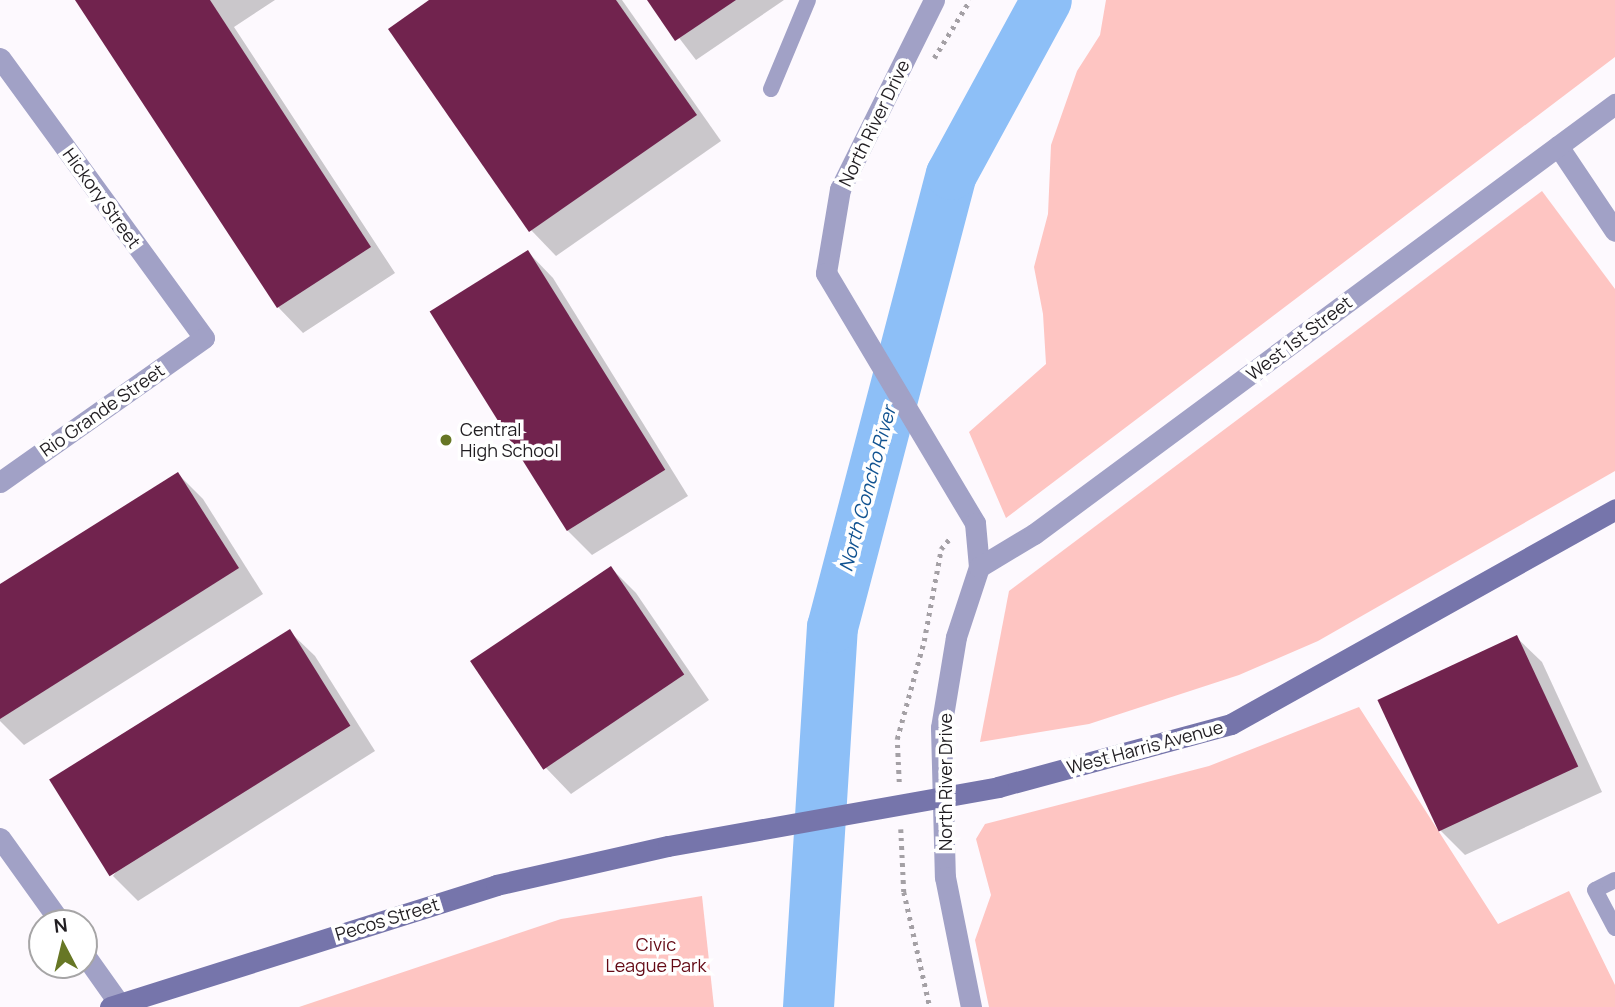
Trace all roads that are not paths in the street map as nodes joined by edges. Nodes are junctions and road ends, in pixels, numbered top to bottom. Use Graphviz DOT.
graph roads {
  1 [pos="808,0"];
  2 [pos="934,0"];
  3 [pos="0,58"];
  4 [pos="771,89"];
  5 [pos="1615,104"];
  6 [pos="1558,146"];
  7 [pos="1615,231"];
  8 [pos="204,338"];
  9 [pos="0,482"];
  10 [pos="1615,509"];
  11 [pos="979,567"];
  12 [pos="0,838"];
  13 [pos="668,846"];
  14 [pos="1615,880"];
  15 [pos="51,909"];
  16 [pos="1615,928"];
  17 [pos="98,977"];
  18 [pos="114,1004"];
  19 [pos="971,1007"];
  1 -- 4 [label="lane"];
  2 -- 11 [label="street, North River Drive"];
  3 -- 8 [label="street, Hickory Street"];
  5 -- 6 [label="street, West 1st Street"];
  6 -- 7 [label="street"];
  6 -- 11 [label="street, West 1st Street"];
  8 -- 9 [label="street, Rio Grande Street"];
  10 -- 13 [label="street, West Harris Avenue, bridge"];
  11 -- 19 [label="street, North River Drive"];
  12 -- 15 [label="street"];
  13 -- 18 [label="street, Pecos Street"];
  14 -- 16 [label="lane"];
  17 -- 18 [label="street"];
}
